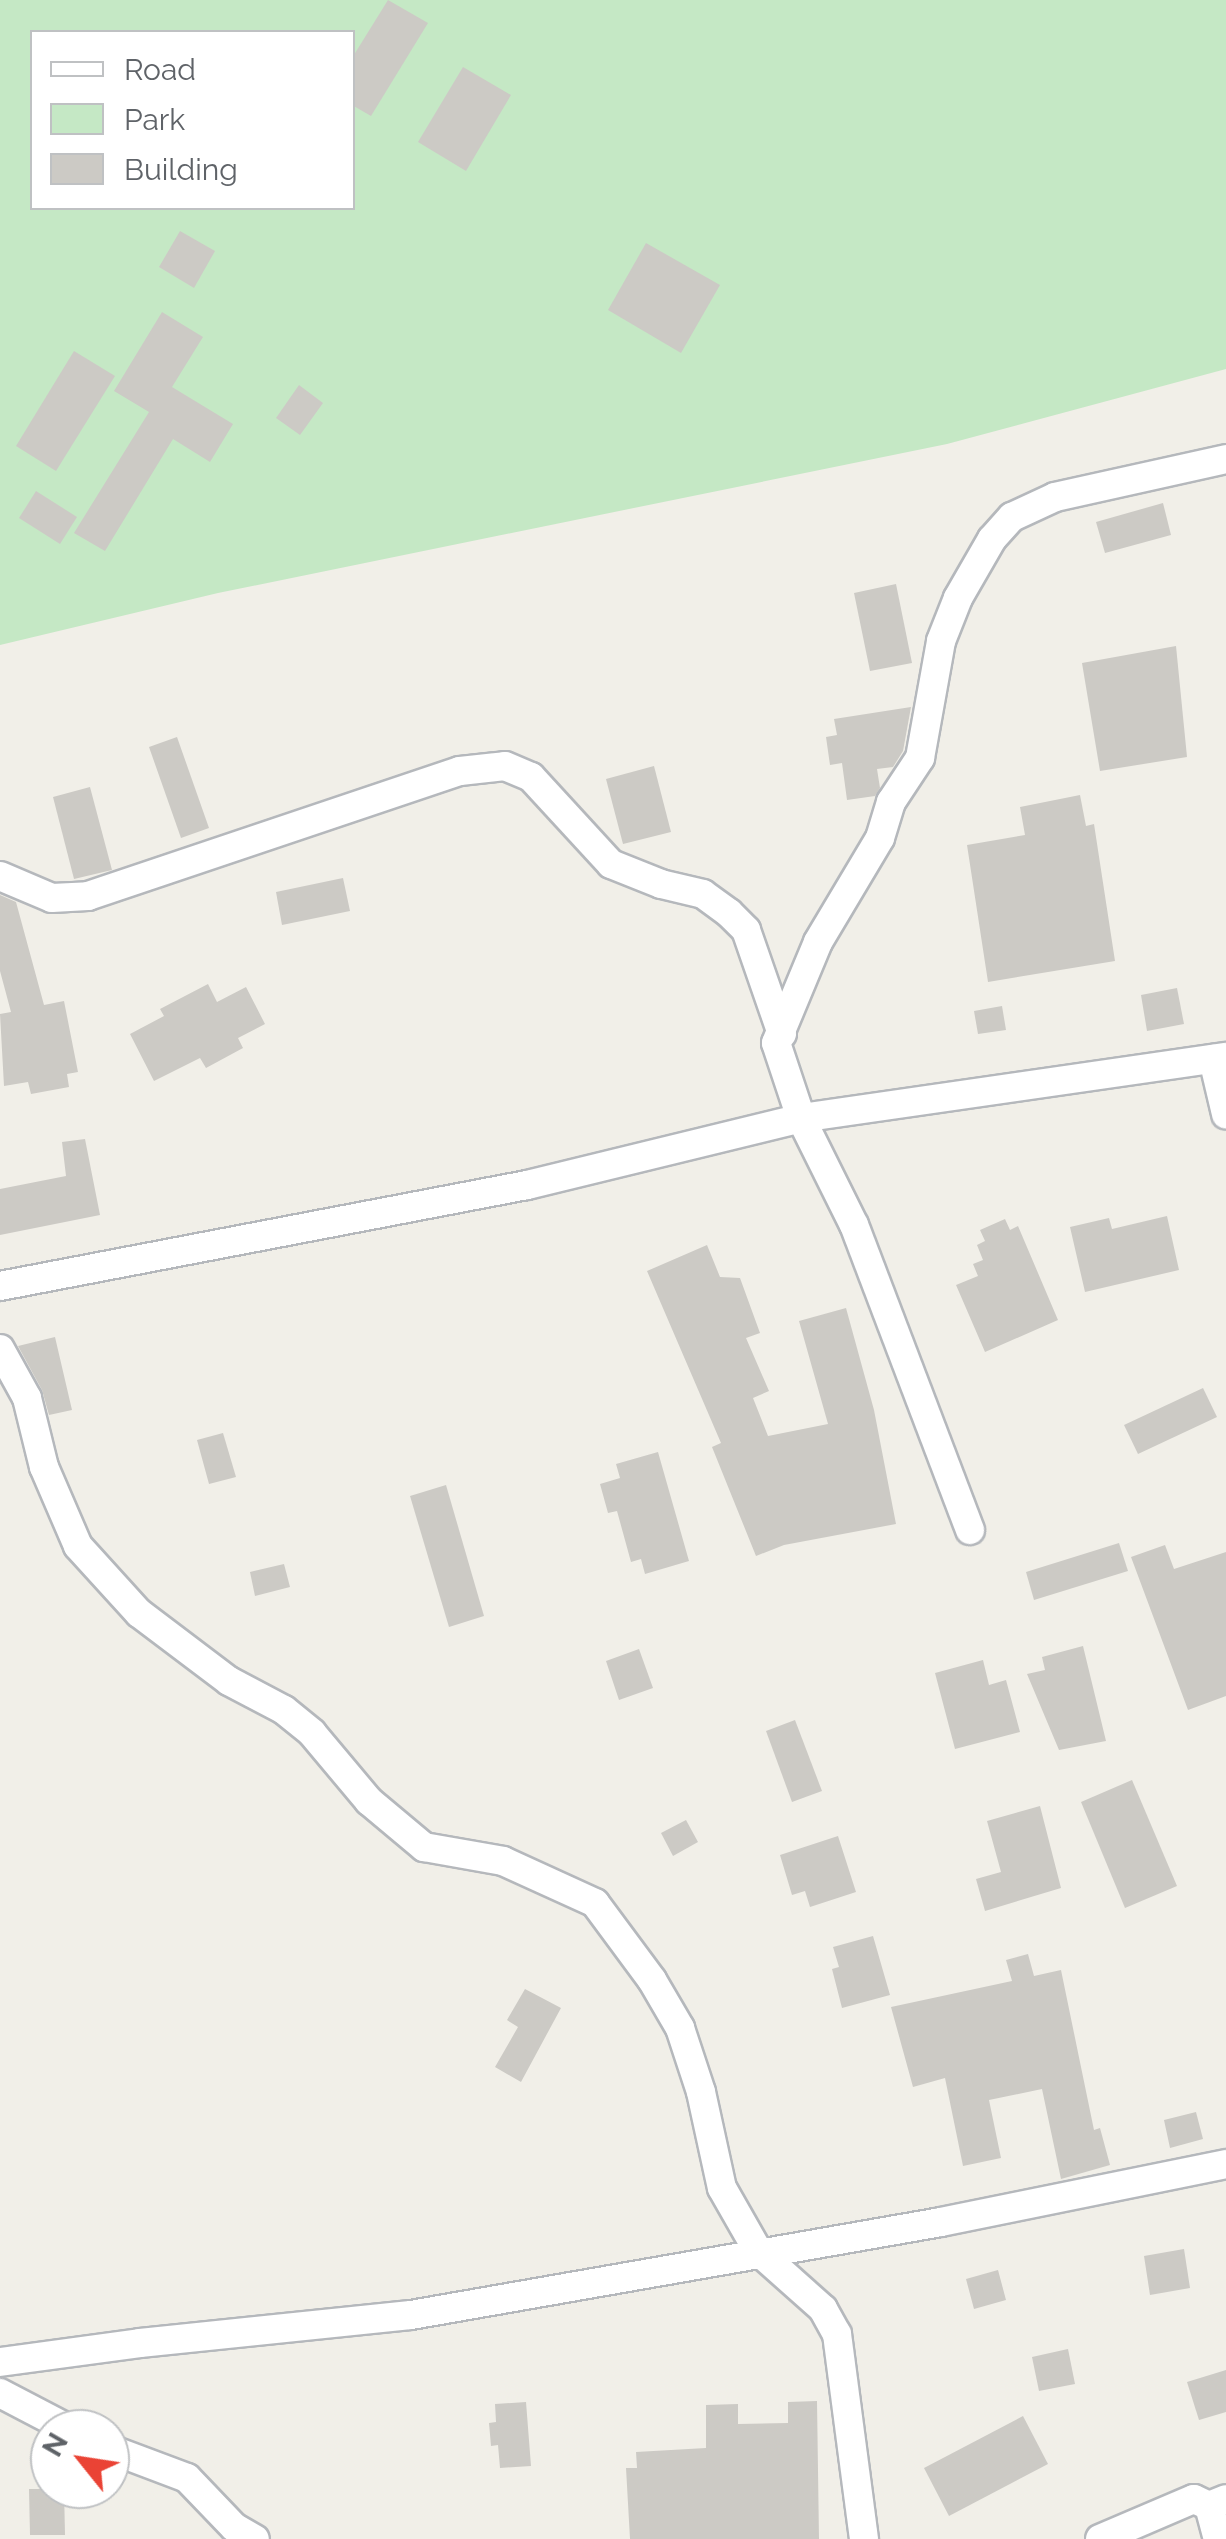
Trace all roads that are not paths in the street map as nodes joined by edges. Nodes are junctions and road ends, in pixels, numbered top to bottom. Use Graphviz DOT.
graph roads {
  1 [pos="1226,459"];
  2 [pos="0,876"];
  3 [pos="782,1034"];
  4 [pos="1219,1058"];
  5 [pos="1226,1114"];
  6 [pos="800,1118"];
  7 [pos="0,1286"];
  8 [pos="0,1349"];
  9 [pos="970,1530"];
  10 [pos="1226,2164"];
  11 [pos="758,2251"];
  12 [pos="0,2362"];
  13 [pos="0,2392"];
  14 [pos="32,2409"];
  15 [pos="130,2456"];
  16 [pos="1218,2502"];
  17 [pos="254,2539"];
  18 [pos="864,2539"];
  19 [pos="1100,2539"];
  20 [pos="1218,2539"];
  1 -- 3 [label="street"];
  2 -- 3 [label="street"];
  3 -- 6 [label="street"];
  4 -- 5 [label="street"];
  4 -- 6 [label="street"];
  6 -- 7 [label="street"];
  6 -- 9 [label="street"];
  8 -- 11 [label="street"];
  10 -- 11 [label="street"];
  11 -- 12 [label="street"];
  11 -- 18 [label="street"];
  13 -- 14 [label="street"];
  15 -- 17 [label="street"];
  16 -- 19 [label="street"];
  16 -- 20 [label="street"];
}
